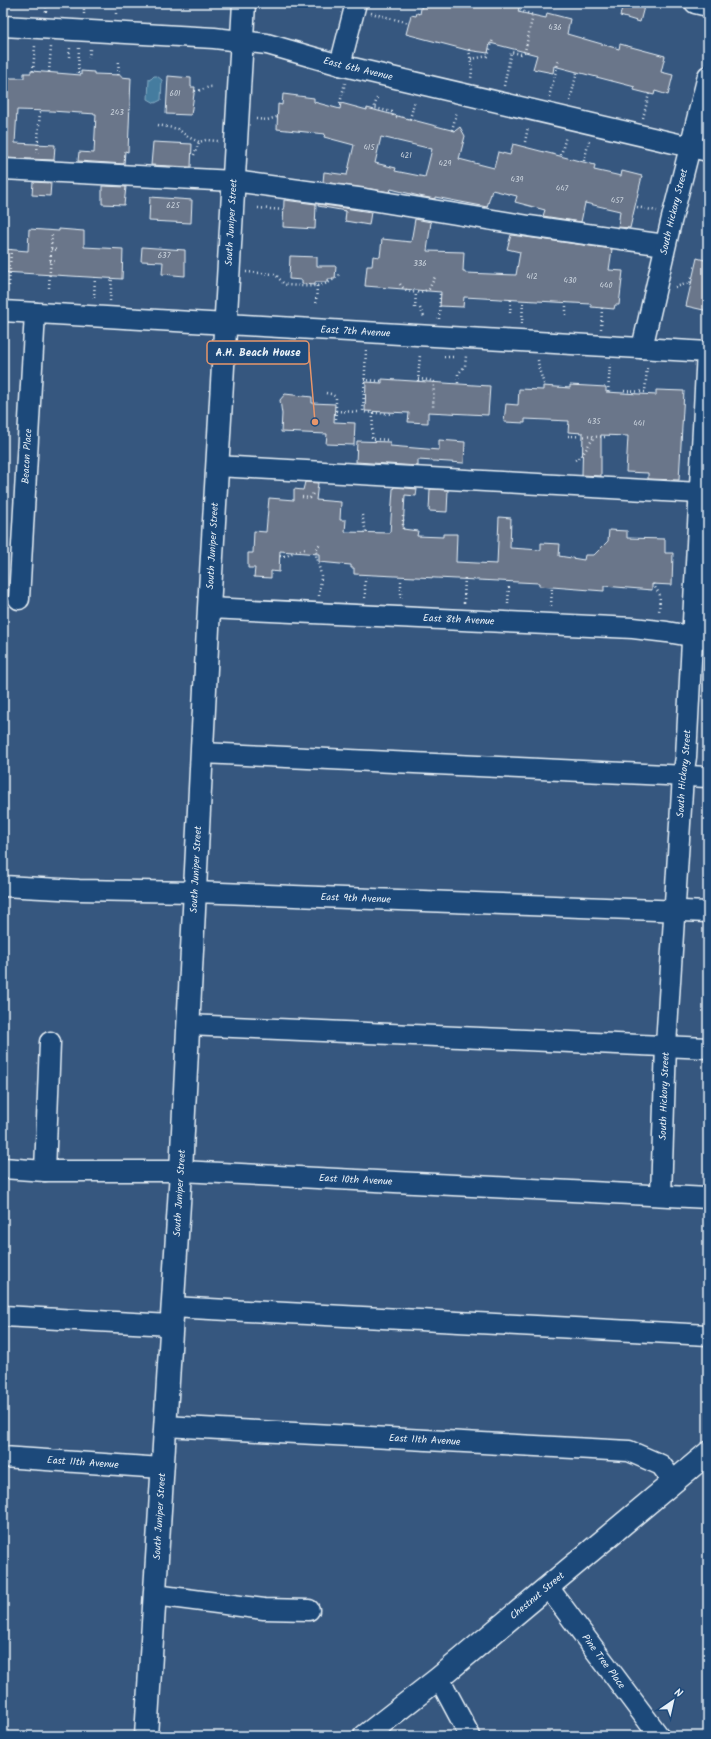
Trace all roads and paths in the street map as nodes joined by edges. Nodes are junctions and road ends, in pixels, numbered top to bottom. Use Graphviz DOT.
graph roads {
  1 [pos="244,3"];
  2 [pos="695,3"];
  3 [pos="356,6"];
  4 [pos="708,6"];
  5 [pos="519,10"];
  6 [pos="409,23"];
  7 [pos="3,26"];
  8 [pos="493,39"];
  9 [pos="242,41"];
  10 [pos="469,49"];
  11 [pos="5,53"];
  12 [pos="34,55"];
  13 [pos="50,56"];
  14 [pos="79,57"];
  15 [pos="471,59"];
  16 [pos="119,60"];
  17 [pos="559,60"];
  18 [pos="340,65"];
  19 [pos="33,71"];
  20 [pos="49,72"];
  21 [pos="577,72"];
  22 [pos="78,74"];
  23 [pos="118,75"];
  24 [pos="708,76"];
  25 [pos="4,78"];
  26 [pos="213,87"];
  27 [pos="343,90"];
  28 [pos="195,91"];
  29 [pos="649,94"];
  30 [pos="468,95"];
  31 [pos="377,98"];
  32 [pos="340,102"];
  33 [pos="500,102"];
  34 [pos="413,107"];
  35 [pos="40,111"];
  36 [pos="545,112"];
  37 [pos="277,117"];
  38 [pos="397,117"];
  39 [pos="456,117"];
  40 [pos="566,117"];
  41 [pos="410,119"];
  42 [pos="263,120"];
  43 [pos="158,125"];
  44 [pos="452,130"];
  45 [pos="526,134"];
  46 [pos="638,134"];
  47 [pos="210,140"];
  48 [pos="199,142"];
  49 [pos="525,142"];
  50 [pos="699,149"];
  51 [pos="194,155"];
  52 [pos="37,156"];
  53 [pos="3,169"];
  54 [pos="234,181"];
  55 [pos="258,208"];
  56 [pos="284,210"];
  57 [pos="52,233"];
  58 [pos="665,245"];
  59 [pos="11,249"];
  60 [pos="51,249"];
  61 [pos="58,250"];
  62 [pos="50,262"];
  63 [pos="57,262"];
  64 [pos="228,272"];
  65 [pos="339,275"];
  66 [pos="95,277"];
  67 [pos="435,277"];
  68 [pos="112,278"];
  69 [pos="400,284"];
  70 [pos="9,286"];
  71 [pos="317,286"];
  72 [pos="49,288"];
  73 [pos="94,290"];
  74 [pos="111,291"];
  75 [pos="416,293"];
  76 [pos="440,294"];
  77 [pos="511,299"];
  78 [pos="523,300"];
  79 [pos="566,302"];
  80 [pos="316,303"];
  81 [pos="415,308"];
  82 [pos="3,311"];
  83 [pos="35,313"];
  84 [pos="510,313"];
  85 [pos="522,314"];
  86 [pos="566,316"];
  87 [pos="225,324"];
  88 [pos="367,332"];
  89 [pos="439,336"];
  90 [pos="540,342"];
  91 [pos="642,348"];
  92 [pos="707,352"];
  93 [pos="466,358"];
  94 [pos="419,364"];
  95 [pos="609,371"];
  96 [pos="647,373"];
  97 [pos="364,380"];
  98 [pos="381,381"];
  99 [pos="458,383"];
  100 [pos="545,387"];
  101 [pos="624,391"];
  102 [pos="608,392"];
  103 [pos="326,393"];
  104 [pos="433,409"];
  105 [pos="336,411"];
  106 [pos="358,412"];
  107 [pos="373,413"];
  108 [pos="393,414"];
  109 [pos="336,421"];
  110 [pos="568,436"];
  111 [pos="595,437"];
  112 [pos="608,437"];
  113 [pos="392,440"];
  114 [pos="575,460"];
  115 [pos="217,466"];
  116 [pos="314,492"];
  117 [pos="302,497"];
  118 [pos="702,499"];
  119 [pos="362,515"];
  120 [pos="403,516"];
  121 [pos="403,529"];
  122 [pos="366,532"];
  123 [pos="320,544"];
  124 [pos="305,549"];
  125 [pos="284,552"];
  126 [pos="365,574"];
  127 [pos="465,575"];
  128 [pos="401,580"];
  129 [pos="653,584"];
  130 [pos="319,598"];
  131 [pos="19,599"];
  132 [pos="365,600"];
  133 [pos="401,602"];
  134 [pos="464,606"];
  135 [pos="209,608"];
  136 [pos="658,631"];
  137 [pos="699,638"];
  138 [pos="202,753"];
  139 [pos="683,776"];
  140 [pos="708,777"];
  141 [pos="3,886"];
  142 [pos="194,892"];
  143 [pos="674,910"];
  144 [pos="708,912"];
  145 [pos="188,1025"];
  146 [pos="50,1042"];
  147 [pos="666,1045"];
  148 [pos="708,1048"];
  149 [pos="3,1168"];
  150 [pos="46,1170"];
  151 [pos="181,1171"];
  152 [pos="661,1195"];
  153 [pos="708,1198"];
  154 [pos="3,1316"];
  155 [pos="172,1316"];
  156 [pos="708,1335"];
  157 [pos="165,1426"];
  158 [pos="708,1452"];
  159 [pos="3,1457"];
  160 [pos="162,1468"];
  161 [pos="673,1481"];
  162 [pos="548,1587"];
  163 [pos="155,1595"];
  164 [pos="309,1610"];
  165 [pos="439,1678"];
  166 [pos="146,1736"];
  167 [pos="365,1736"];
  168 [pos="470,1736"];
  169 [pos="659,1736"];
  1 -- 9 [label="main road, South Juniper Street"];
  2 -- 4 [label="street"];
  3 -- 6 [label="path"];
  3 -- 18 [label="street"];
  5 -- 33 [label="path"];
  7 -- 9 [label="street, East 6th Avenue"];
  8 -- 15 [label="path"];
  9 -- 18 [label="street, East 6th Avenue"];
  9 -- 54 [label="main road, South Juniper Street"];
  10 -- 15 [label="path"];
  11 -- 25 [label="path"];
  12 -- 19 [label="path"];
  13 -- 20 [label="path"];
  14 -- 22 [label="path"];
  15 -- 30 [label="path"];
  16 -- 23 [label="path"];
  17 -- 36 [label="path"];
  18 -- 30 [label="street, East 6th Avenue"];
  21 -- 40 [label="path"];
  24 -- 50 [label="street, South Hickory Street"];
  26 -- 28 [label="path"];
  27 -- 32 [label="path"];
  29 -- 46 [label="path"];
  30 -- 33 [label="street, East 6th Avenue"];
  31 -- 38 [label="path"];
  33 -- 36 [label="street, East 6th Avenue"];
  34 -- 41 [label="path"];
  35 -- 52 [label="path"];
  36 -- 40 [label="street, East 6th Avenue"];
  37 -- 42 [label="path"];
  39 -- 44 [label="path"];
  40 -- 46 [label="street, East 6th Avenue"];
  43 -- 48 [label="path"];
  45 -- 49 [label="path"];
  46 -- 50 [label="street, East 6th Avenue"];
  47 -- 48 [label="path"];
  48 -- 51 [label="path"];
  50 -- 58 [label="street, South Hickory Street"];
  53 -- 54 [label="street"];
  54 -- 58 [label="street"];
  54 -- 64 [label="main road, South Juniper Street"];
  55 -- 56 [label="path"];
  57 -- 60 [label="path"];
  58 -- 91 [label="street, South Hickory Street"];
  59 -- 70 [label="path"];
  60 -- 61 [label="path"];
  60 -- 62 [label="path"];
  62 -- 63 [label="path"];
  62 -- 72 [label="path"];
  64 -- 71 [label="path"];
  64 -- 87 [label="main road, South Juniper Street"];
  65 -- 71 [label="path"];
  66 -- 73 [label="path"];
  67 -- 75 [label="path"];
  68 -- 74 [label="path"];
  69 -- 75 [label="path"];
  71 -- 80 [label="path"];
  75 -- 81 [label="path"];
  76 -- 89 [label="path"];
  77 -- 84 [label="path"];
  78 -- 85 [label="path"];
  79 -- 86 [label="path"];
  82 -- 83 [label="street, East 7th Avenue"];
  83 -- 87 [label="street, East 7th Avenue"];
  83 -- 131 [label="street, Beacon Place"];
  87 -- 88 [label="street, East 7th Avenue"];
  87 -- 115 [label="main road, South Juniper Street"];
  88 -- 89 [label="street, East 7th Avenue"];
  88 -- 97 [label="path"];
  89 -- 90 [label="street, East 7th Avenue"];
  90 -- 91 [label="street, East 7th Avenue"];
  90 -- 100 [label="path"];
  91 -- 92 [label="street, East 7th Avenue"];
  92 -- 118 [label="street, South Hickory Street"];
  93 -- 99 [label="path"];
  94 -- 104 [label="path"];
  95 -- 102 [label="path"];
  96 -- 101 [label="path"];
  97 -- 98 [label="path"];
  97 -- 107 [label="path"];
  103 -- 105 [label="path"];
  105 -- 106 [label="path"];
  105 -- 109 [label="path"];
  107 -- 108 [label="path"];
  107 -- 113 [label="path"];
  110 -- 111 [label="path"];
  111 -- 112 [label="path"];
  111 -- 114 [label="path"];
  115 -- 118 [label="street"];
  115 -- 135 [label="main road, South Juniper Street"];
  116 -- 117 [label="path"];
  118 -- 137 [label="street, South Hickory Street"];
  119 -- 122 [label="path"];
  120 -- 121 [label="path"];
  123 -- 130 [label="path"];
  124 -- 125 [label="path"];
  126 -- 132 [label="path"];
  127 -- 134 [label="path"];
  128 -- 133 [label="path"];
  129 -- 136 [label="path"];
  135 -- 136 [label="street, East 8th Avenue"];
  135 -- 138 [label="main road, South Juniper Street"];
  136 -- 137 [label="street, East 8th Avenue"];
  137 -- 139 [label="street, South Hickory Street"];
  138 -- 139 [label="street"];
  138 -- 142 [label="main road, South Juniper Street"];
  139 -- 140 [label="street"];
  139 -- 143 [label="street, South Hickory Street"];
  141 -- 142 [label="street, East 9th Avenue"];
  142 -- 143 [label="street, East 9th Avenue"];
  142 -- 145 [label="main road, South Juniper Street"];
  143 -- 144 [label="street, East 9th Avenue"];
  143 -- 147 [label="street, South Hickory Street"];
  145 -- 147 [label="street"];
  145 -- 151 [label="main road, South Juniper Street"];
  146 -- 150 [label="street"];
  147 -- 148 [label="street"];
  147 -- 152 [label="street, South Hickory Street"];
  149 -- 150 [label="street, East 10th Avenue"];
  150 -- 151 [label="street, East 10th Avenue"];
  151 -- 152 [label="street, East 10th Avenue"];
  151 -- 155 [label="main road, South Juniper Street"];
  152 -- 153 [label="street, East 10th Avenue"];
  154 -- 155 [label="street"];
  155 -- 156 [label="street"];
  155 -- 157 [label="main road, South Juniper Street"];
  157 -- 160 [label="main road, South Juniper Street"];
  157 -- 161 [label="street, East 11th Avenue"];
  158 -- 161 [label="main road, Chestnut Street"];
  159 -- 160 [label="street, East 11th Avenue"];
  160 -- 163 [label="main road, South Juniper Street"];
  161 -- 162 [label="main road, Chestnut Street"];
  162 -- 165 [label="main road, Chestnut Street"];
  162 -- 169 [label="street, Pine Tree Place"];
  163 -- 164 [label="street"];
  163 -- 166 [label="main road, South Juniper Street"];
  165 -- 167 [label="main road, Chestnut Street"];
  165 -- 168 [label="street"];
}
